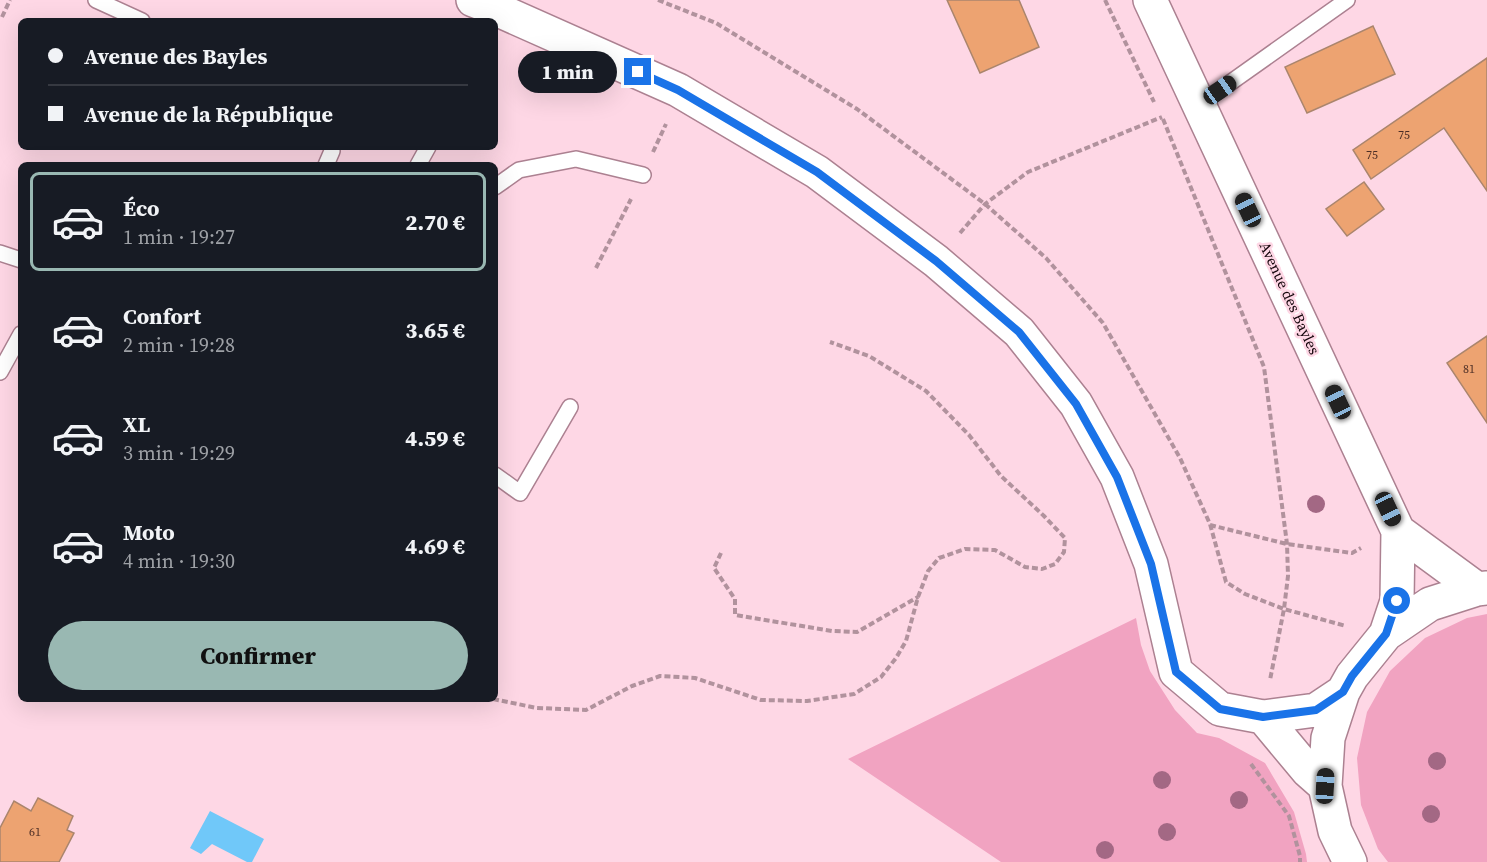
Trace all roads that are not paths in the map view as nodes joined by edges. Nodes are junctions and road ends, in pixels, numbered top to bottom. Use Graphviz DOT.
graph roads {
  1 [pos="96,0"];
  2 [pos="1150,0"];
  3 [pos="1347,0"];
  4 [pos="487,10"];
  5 [pos="135,18"];
  6 [pos="1198,103"];
  7 [pos="643,175"];
  8 [pos="498,185"];
  9 [pos="0,253"];
  10 [pos="18,259"];
  11 [pos="18,339"];
  12 [pos="0,372"];
  13 [pos="570,407"];
  14 [pos="498,477"];
  15 [pos="1398,531"];
  16 [pos="1482,589"];
  17 [pos="1380,641"];
  18 [pos="1343,692"];
  19 [pos="1263,717"];
  20 [pos="1325,786"];
  21 [pos="1350,862"];
  1 -- 5 [label="lane"];
  2 -- 6 [label="main road, Avenue des Bayles"];
  3 -- 6 [label="lane"];
  4 -- 19 [label="main road"];
  6 -- 15 [label="main road, Avenue des Bayles"];
  7 -- 8 [label="lane"];
  9 -- 10 [label="lane"];
  11 -- 12 [label="lane"];
  13 -- 14 [label="lane"];
  15 -- 16 [label="main road, Avenue des Bayles"];
  15 -- 17 [label="main road, Avenue des Bayles"];
  16 -- 17 [label="main road"];
  17 -- 18 [label="main road"];
  18 -- 19 [label="main road"];
  18 -- 20 [label="main road"];
  19 -- 20 [label="main road"];
  20 -- 21 [label="main road"];
}
